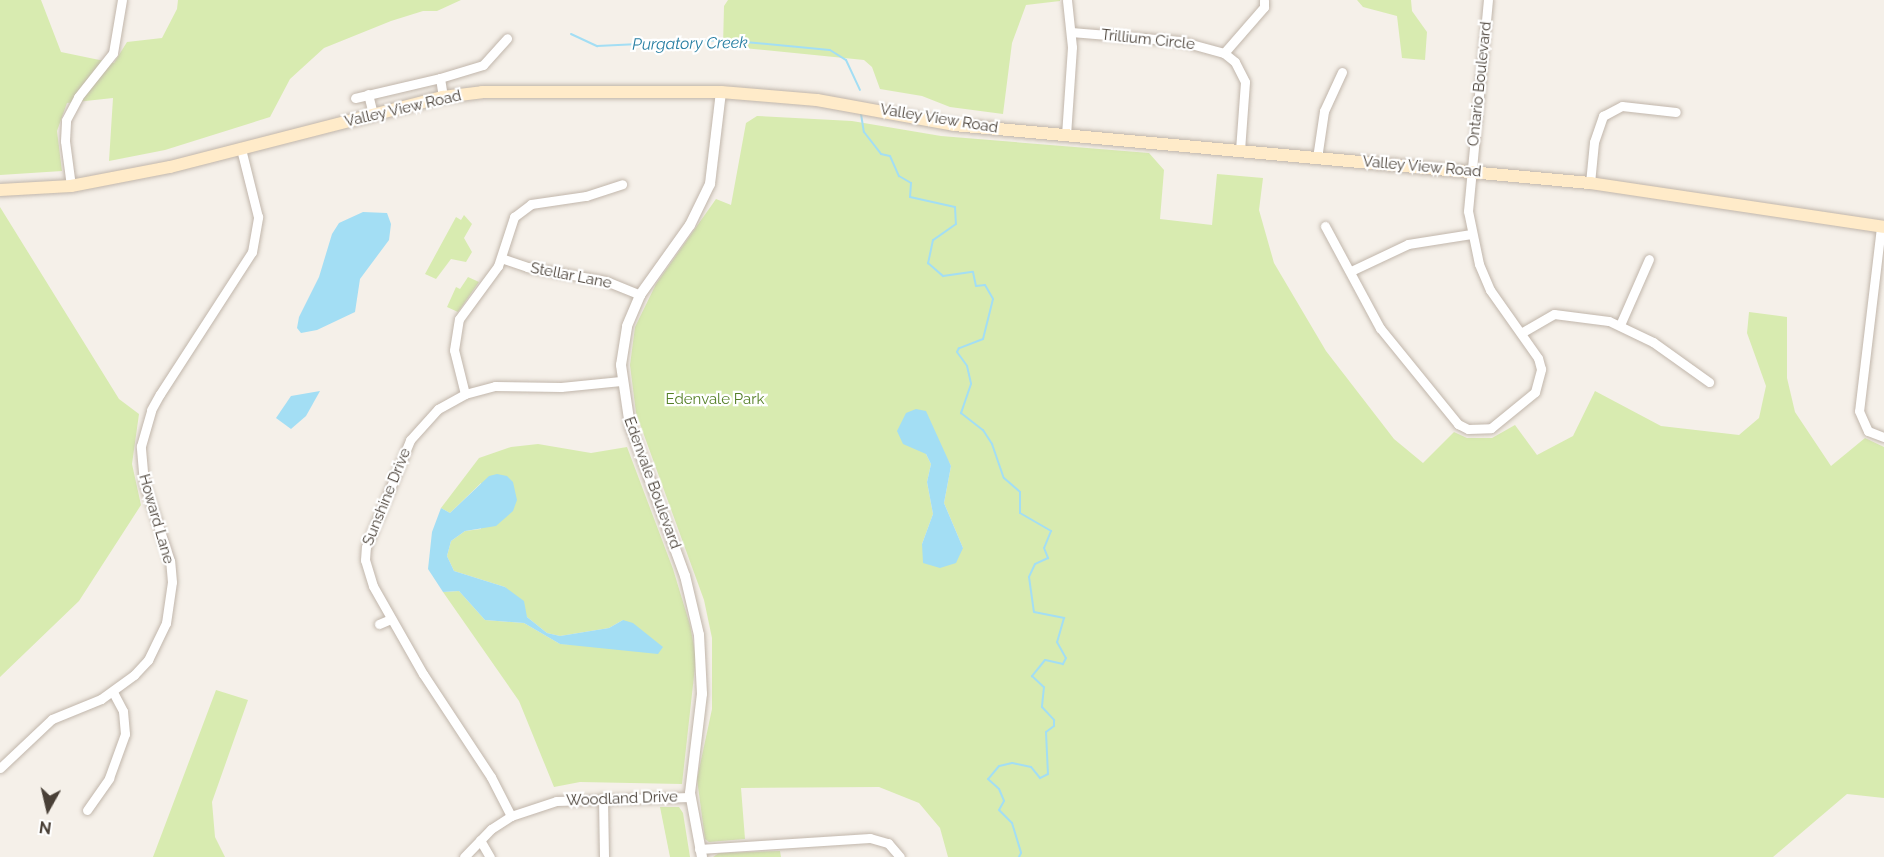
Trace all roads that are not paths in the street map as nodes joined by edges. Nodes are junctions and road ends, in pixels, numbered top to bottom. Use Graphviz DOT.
graph roads {
  1 [pos="122,0"];
  2 [pos="1066,0"];
  3 [pos="1264,0"];
  4 [pos="1488,0"];
  5 [pos="1071,32"];
  6 [pos="507,38"];
  7 [pos="1224,53"];
  8 [pos="1342,72"];
  9 [pos="440,78"];
  10 [pos="722,92"];
  11 [pos="368,94"];
  12 [pos="443,97"];
  13 [pos="354,98"];
  14 [pos="1676,112"];
  15 [pos="373,114"];
  16 [pos="1066,135"];
  17 [pos="241,149"];
  18 [pos="1240,150"];
  19 [pos="1317,158"];
  20 [pos="1470,171"];
  21 [pos="1590,183"];
  22 [pos="622,184"];
  23 [pos="71,186"];
  24 [pos="0,190"];
  25 [pos="1325,226"];
  26 [pos="1883,227"];
  27 [pos="1471,234"];
  28 [pos="501,258"];
  29 [pos="1649,259"];
  30 [pos="1351,272"];
  31 [pos="640,295"];
  32 [pos="1620,325"];
  33 [pos="1521,333"];
  34 [pos="621,381"];
  35 [pos="1709,382"];
  36 [pos="465,394"];
  37 [pos="1884,437"];
  38 [pos="391,619"];
  39 [pos="379,624"];
  40 [pos="113,692"];
  41 [pos="0,768"];
  42 [pos="690,797"];
  43 [pos="603,798"];
  44 [pos="87,810"];
  45 [pos="511,816"];
  46 [pos="480,840"];
  47 [pos="700,853"];
  48 [pos="464,857"];
  49 [pos="490,857"];
  50 [pos="604,857"];
  51 [pos="900,857"];
  1 -- 23 [label="street"];
  2 -- 5 [label="street"];
  3 -- 7 [label="street"];
  4 -- 20 [label="street, Ontario Boulevard"];
  5 -- 7 [label="street, Trillium Circle"];
  5 -- 16 [label="street"];
  6 -- 9 [label="street"];
  7 -- 18 [label="street"];
  8 -- 19 [label="street"];
  9 -- 11 [label="street"];
  9 -- 12 [label="street"];
  10 -- 12 [label="main road, Valley View Road"];
  10 -- 16 [label="main road, Valley View Road"];
  10 -- 31 [label="street, Edenvale Boulevard"];
  11 -- 13 [label="street"];
  11 -- 15 [label="street"];
  12 -- 15 [label="main road, Valley View Road"];
  14 -- 21 [label="street"];
  15 -- 17 [label="main road, Valley View Road"];
  16 -- 18 [label="main road, Valley View Road"];
  17 -- 23 [label="main road, Valley View Road"];
  17 -- 40 [label="street, Howard Lane"];
  18 -- 19 [label="main road, Valley View Road"];
  19 -- 20 [label="main road, Valley View Road"];
  20 -- 21 [label="main road, Valley View Road"];
  20 -- 27 [label="street, Ontario Boulevard"];
  21 -- 26 [label="main road, Valley View Road"];
  22 -- 28 [label="street"];
  23 -- 24 [label="main road, Valley View Road"];
  25 -- 30 [label="street, Ontario Boulevard"];
  26 -- 37 [label="street"];
  27 -- 30 [label="street"];
  27 -- 33 [label="street, Ontario Boulevard"];
  28 -- 31 [label="street, Stellar Lane"];
  28 -- 36 [label="street"];
  29 -- 32 [label="street"];
  30 -- 33 [label="street, Ontario Boulevard"];
  31 -- 34 [label="street, Edenvale Boulevard"];
  32 -- 33 [label="street"];
  32 -- 35 [label="street"];
  34 -- 36 [label="street, Sunshine Drive"];
  34 -- 42 [label="street, Edenvale Boulevard"];
  36 -- 38 [label="street, Sunshine Drive"];
  38 -- 39 [label="street"];
  38 -- 45 [label="street, Sunshine Drive"];
  40 -- 41 [label="street, Howard Lane"];
  40 -- 44 [label="street"];
  42 -- 43 [label="street, Woodland Drive"];
  42 -- 47 [label="street, Edenvale Boulevard"];
  43 -- 45 [label="street, Woodland Drive"];
  43 -- 50 [label="street"];
  45 -- 46 [label="street, Woodland Drive"];
  46 -- 48 [label="street, Woodland Drive"];
  46 -- 49 [label="street"];
  47 -- 51 [label="street"];
}
